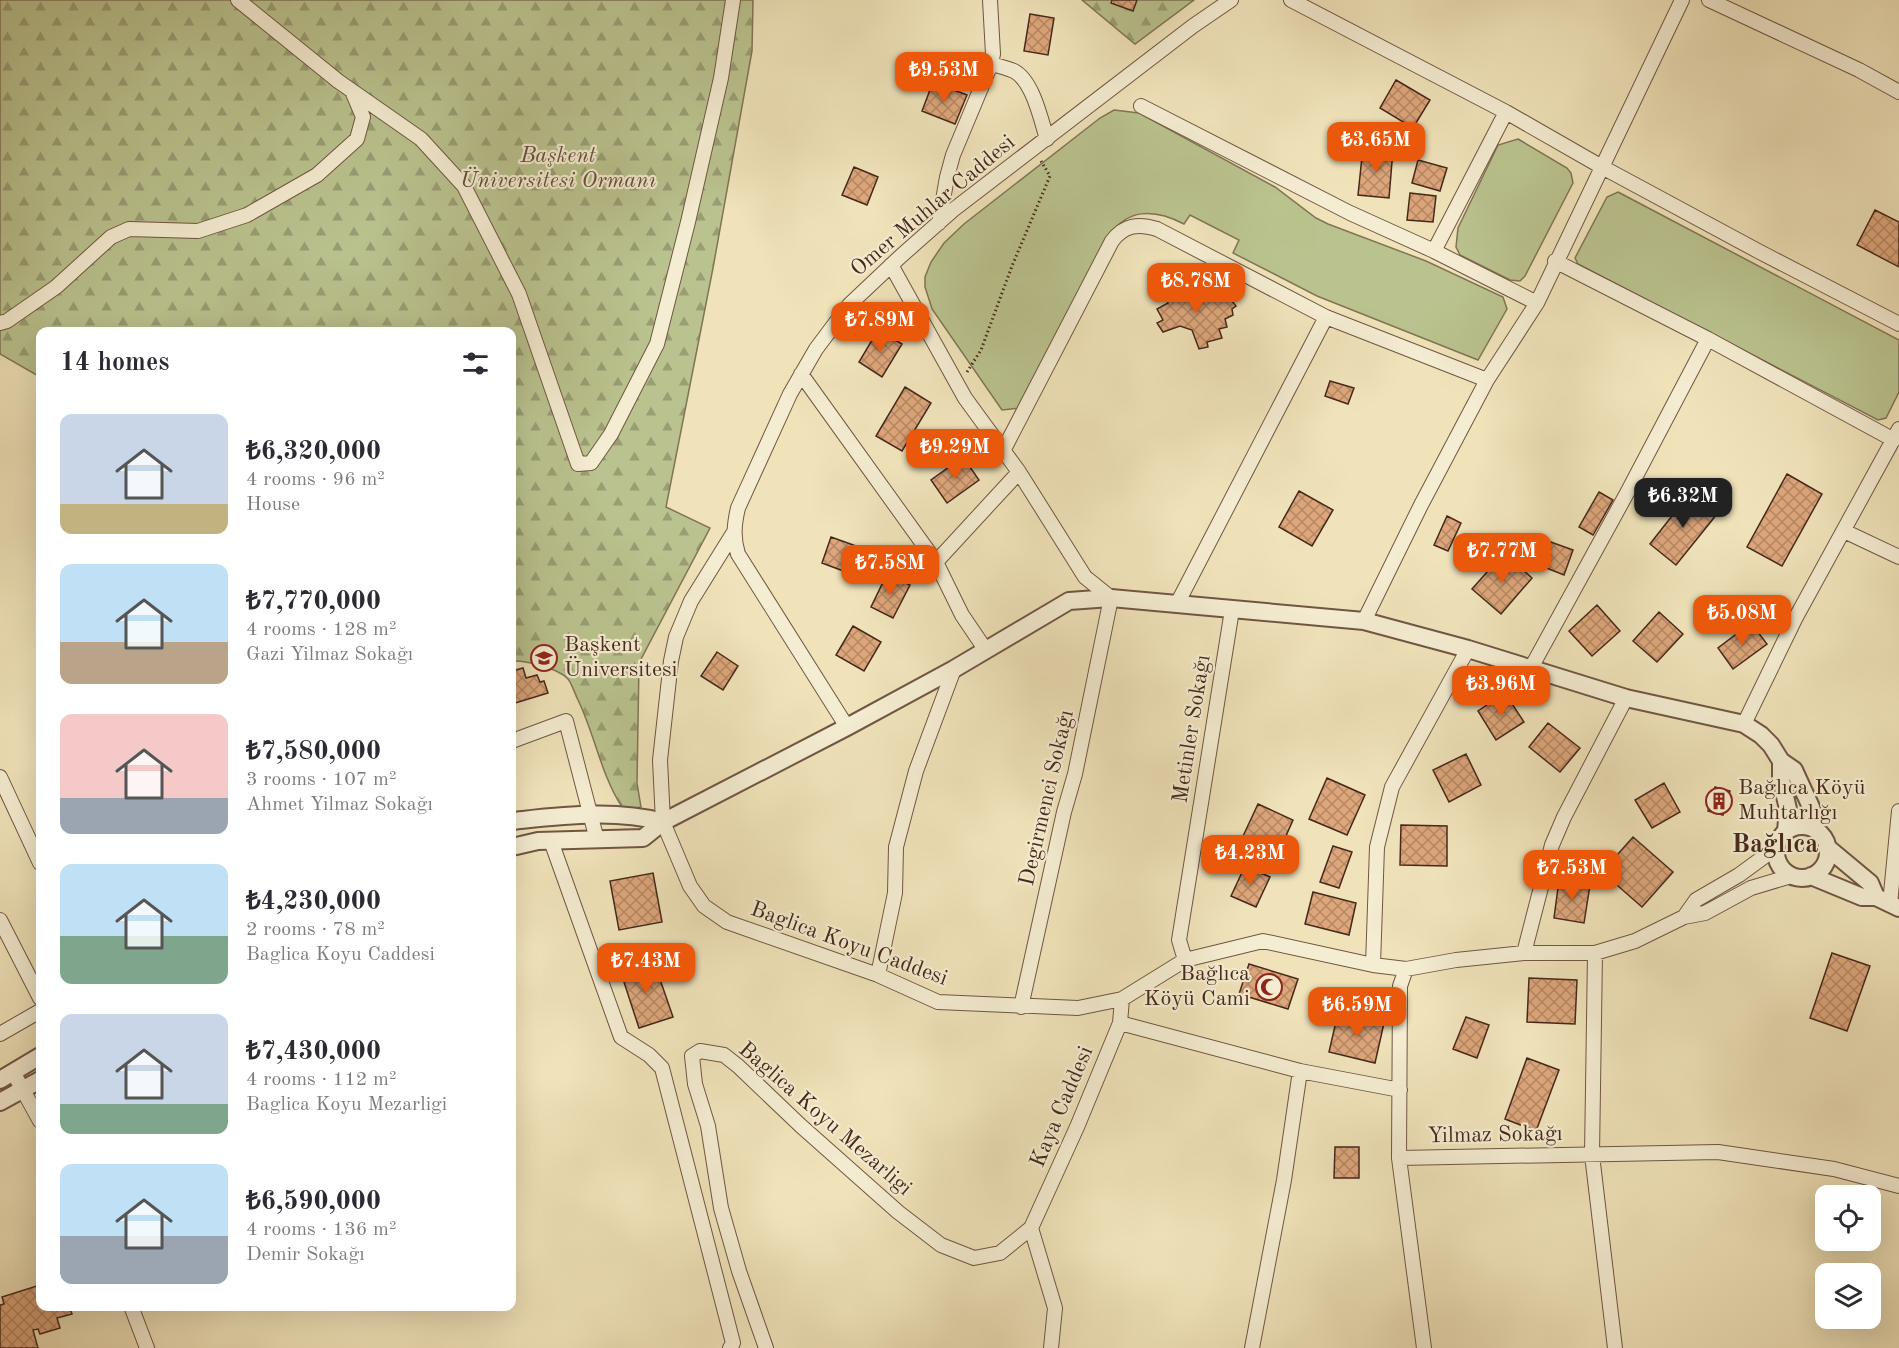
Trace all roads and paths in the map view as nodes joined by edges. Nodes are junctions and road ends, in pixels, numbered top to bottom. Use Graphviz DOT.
graph roads {
  1 [pos="237,0"];
  2 [pos="733,0"];
  3 [pos="990,0"];
  4 [pos="1231,0"];
  5 [pos="1291,0"];
  6 [pos="1682,0"];
  7 [pos="1709,0"];
  8 [pos="992,64"];
  9 [pos="352,91"];
  10 [pos="1899,92"];
  11 [pos="1141,106"];
  12 [pos="1506,112"];
  13 [pos="1047,139"];
  14 [pos="1034,150"];
  15 [pos="1602,167"];
  16 [pos="939,223"];
  17 [pos="1434,251"];
  18 [pos="1555,261"];
  19 [pos="891,265"];
  20 [pos="1537,303"];
  21 [pos="1326,317"];
  22 [pos="0,323"];
  23 [pos="1899,324"];
  24 [pos="1708,339"];
  25 [pos="801,374"];
  26 [pos="1487,380"];
  27 [pos="958,386"];
  28 [pos="1896,435"];
  29 [pos="1004,451"];
  30 [pos="1019,472"];
  31 [pos="1844,531"];
  32 [pos="734,532"];
  33 [pos="1899,557"];
  34 [pos="936,562"];
  35 [pos="1111,598"];
  36 [pos="1177,604"];
  37 [pos="1232,610"];
  38 [pos="1364,621"];
  39 [pos="984,649"];
  40 [pos="1468,649"];
  41 [pos="1531,668"];
  42 [pos="954,669"];
  43 [pos="1626,698"];
  44 [pos="1744,724"];
  45 [pos="847,727"];
  46 [pos="516,740"];
  47 [pos="1781,761"];
  48 [pos="0,777"];
  49 [pos="1899,811"];
  50 [pos="591,815"];
  51 [pos="516,821"];
  52 [pos="663,822"];
  53 [pos="1786,831"];
  54 [pos="1818,831"];
  55 [pos="597,840"];
  56 [pos="551,841"];
  57 [pos="516,846"];
  58 [pos="1776,848"];
  59 [pos="1828,848"];
  60 [pos="36,855"];
  61 [pos="1791,876"];
  62 [pos="1811,876"];
  63 [pos="1888,903"];
  64 [pos="1684,917"];
  65 [pos="0,920"];
  66 [pos="1524,953"];
  67 [pos="1595,953"];
  68 [pos="1185,960"];
  69 [pos="1373,964"];
  70 [pos="1407,969"];
  71 [pos="878,975"];
  72 [pos="36,990"];
  73 [pos="1122,999"];
  74 [pos="1021,1006"];
  75 [pos="36,1013"];
  76 [pos="1120,1023"];
  77 [pos="0,1034"];
  78 [pos="36,1058"];
  79 [pos="1300,1071"];
  80 [pos="6,1076"];
  81 [pos="36,1082"];
  82 [pos="24,1090"];
  83 [pos="1400,1090"];
  84 [pos="0,1102"];
  85 [pos="36,1112"];
  86 [pos="1592,1155"];
  87 [pos="1399,1158"];
  88 [pos="1899,1186"];
  89 [pos="1031,1228"];
  90 [pos="133,1311"];
  91 [pos="147,1348"];
  92 [pos="729,1348"];
  93 [pos="766,1348"];
  94 [pos="1051,1348"];
  95 [pos="1252,1348"];
  96 [pos="1424,1348"];
  97 [pos="1615,1348"];
  1 -- 9 [label="street"];
  2 -- 9 [label="street"];
  3 -- 8 [label="street"];
  4 -- 13 [label="street, Omer Muhlar Caddesi"];
  5 -- 12 [label="street"];
  6 -- 15 [label="street"];
  7 -- 10 [label="street"];
  8 -- 13 [label="street"];
  8 -- 16 [label="street"];
  9 -- 22 [label="street"];
  11 -- 17 [label="street"];
  12 -- 15 [label="street"];
  12 -- 17 [label="street"];
  13 -- 14 [label="street, Omer Muhlar Caddesi"];
  14 -- 16 [label="street, Omer Muhlar Caddesi"];
  14 -- 27 [label="path"];
  15 -- 18 [label="street"];
  15 -- 23 [label="street"];
  16 -- 19 [label="street, Omer Muhlar Caddesi"];
  17 -- 20 [label="street"];
  18 -- 20 [label="street"];
  18 -- 24 [label="street"];
  19 -- 25 [label="street, Omer Muhlar Caddesi"];
  19 -- 27 [label="street"];
  20 -- 26 [label="street"];
  21 -- 26 [label="street"];
  21 -- 29 [label="street"];
  21 -- 36 [label="street"];
  24 -- 28 [label="street"];
  24 -- 41 [label="street"];
  25 -- 32 [label="street, Omer Muhlar Caddesi"];
  25 -- 34 [label="street"];
  26 -- 38 [label="street"];
  27 -- 29 [label="street"];
  28 -- 31 [label="street"];
  29 -- 30 [label="street"];
  30 -- 34 [label="street"];
  30 -- 35 [label="street"];
  31 -- 33 [label="street"];
  31 -- 44 [label="street"];
  32 -- 45 [label="street, Omer Muhlar Caddesi"];
  32 -- 52 [label="street, Baglica Koyu Caddesi"];
  34 -- 39 [label="street"];
  35 -- 36 [label="street"];
  35 -- 39 [label="street"];
  35 -- 74 [label="street, Degirmenci Sokağı"];
  36 -- 37 [label="street"];
  37 -- 38 [label="street"];
  37 -- 68 [label="street, Metinler Sokağı"];
  38 -- 40 [label="street"];
  39 -- 42 [label="street"];
  40 -- 41 [label="street"];
  40 -- 69 [label="street"];
  41 -- 43 [label="street"];
  42 -- 45 [label="street"];
  42 -- 71 [label="street"];
  43 -- 44 [label="street"];
  43 -- 66 [label="street"];
  44 -- 47 [label="street"];
  45 -- 52 [label="street"];
  46 -- 50 [label="street"];
  47 -- 53 [label="street"];
  47 -- 54 [label="street"];
  48 -- 60 [label="street"];
  49 -- 63 [label="street"];
  50 -- 51 [label="street"];
  50 -- 52 [label="street"];
  50 -- 55 [label="street"];
  52 -- 55 [label="street"];
  52 -- 71 [label="street, Baglica Koyu Caddesi"];
  53 -- 54 [label="street"];
  53 -- 58 [label="street"];
  54 -- 59 [label="street"];
  55 -- 56 [label="street"];
  56 -- 57 [label="street"];
  56 -- 92 [label="street"];
  58 -- 61 [label="street"];
  58 -- 64 [label="street"];
  59 -- 62 [label="street"];
  59 -- 63 [label="street"];
  61 -- 62 [label="street"];
  61 -- 64 [label="street"];
  62 -- 63 [label="street"];
  64 -- 67 [label="street, Baglica Koyu Caddesi"];
  65 -- 72 [label="street"];
  66 -- 67 [label="street, Baglica Koyu Caddesi"];
  66 -- 70 [label="street, Baglica Koyu Caddesi"];
  67 -- 86 [label="street"];
  68 -- 69 [label="street, Baglica Koyu Caddesi"];
  68 -- 73 [label="street, Baglica Koyu Caddesi"];
  69 -- 70 [label="street, Baglica Koyu Caddesi"];
  70 -- 83 [label="street"];
  71 -- 74 [label="street, Baglica Koyu Caddesi"];
  73 -- 74 [label="street, Baglica Koyu Caddesi"];
  73 -- 76 [label="street, Kaya Caddesi"];
  75 -- 77 [label="street"];
  76 -- 79 [label="street"];
  76 -- 89 [label="street, Kaya Caddesi"];
  78 -- 80 [label="street"];
  79 -- 83 [label="street"];
  79 -- 95 [label="street"];
  80 -- 82 [label="street"];
  81 -- 82 [label="street"];
  82 -- 84 [label="street"];
  82 -- 85 [label="street"];
  83 -- 87 [label="street"];
  86 -- 87 [label="street, Yilmaz Sokağı"];
  86 -- 88 [label="street, Yilmaz Sokağı"];
  86 -- 97 [label="street"];
  87 -- 96 [label="street"];
  89 -- 93 [label="street, Baglica Koyu Mezarligi"];
  89 -- 94 [label="street"];
  90 -- 91 [label="street"];
}
